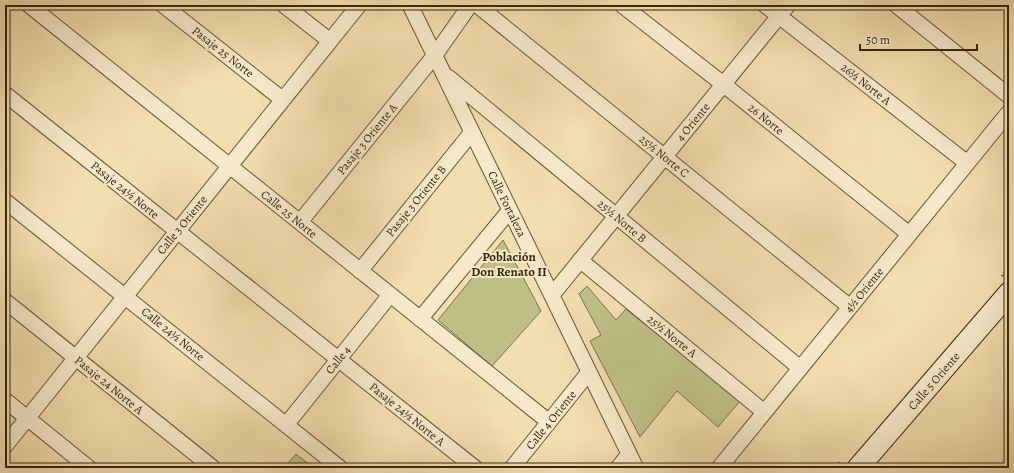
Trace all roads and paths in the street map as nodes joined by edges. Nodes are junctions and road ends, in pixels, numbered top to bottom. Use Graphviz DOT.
graph roads {
  1 [pos="29,5"];
  2 [pos="163,5"];
  3 [pos="284,5"];
  4 [pos="359,5"];
  5 [pos="410,5"];
  6 [pos="470,5"];
  7 [pos="477,5"];
  8 [pos="622,5"];
  9 [pos="765,5"];
  10 [pos="896,5"];
  11 [pos="784,11"];
  12 [pos="330,41"];
  13 [pos="435,55"];
  14 [pos="444,74"];
  15 [pos="723,84"];
  16 [pos="5,94"];
  17 [pos="1009,96"];
  18 [pos="283,100"];
  19 [pos="1009,112"];
  20 [pos="472,132"];
  21 [pos="665,156"];
  22 [pos="967,163"];
  23 [pos="230,166"];
  24 [pos="5,201"];
  25 [pos="510,210"];
  26 [pos="616,216"];
  27 [pos="300,222"];
  28 [pos="177,231"];
  29 [pos="909,234"];
  30 [pos="580,260"];
  31 [pos="360,271"];
  32 [pos="1009,294"];
  33 [pos="390,295"];
  34 [pos="552,295"];
  35 [pos="125,296"];
  36 [pos="5,301"];
  37 [pos="850,307"];
  38 [pos="420,319"];
  39 [pos="76,358"];
  40 [pos="338,360"];
  41 [pos="800,368"];
  42 [pos="589,372"];
  43 [pos="5,400"];
  44 [pos="764,412"];
  45 [pos="27,418"];
  46 [pos="549,422"];
  47 [pos="286,425"];
  48 [pos="5,446"];
  49 [pos="629,454"];
  50 [pos="89,468"];
  51 [pos="213,468"];
  52 [pos="340,468"];
  53 [pos="475,468"];
  54 [pos="512,468"];
  55 [pos="618,468"];
  56 [pos="636,468"];
  57 [pos="719,468"];
  58 [pos="858,468"];
  1 -- 23 [label="street, Calle 25 Norte"];
  2 -- 18 [label="street, Pasaje 25 Norte"];
  3 -- 12 [label="street"];
  4 -- 12 [label="street, Calle 3 Oriente"];
  5 -- 13 [label="street, Calle Fortaleza"];
  6 -- 13 [label="street, Pasaje 3 Oriente A"];
  7 -- 21 [label="street, 25½ Norte C"];
  8 -- 15 [label="street, 26 Norte"];
  9 -- 11 [label="street, 26½ Norte A"];
  10 -- 17 [label="street"];
  11 -- 15 [label="street, 4 Oriente"];
  11 -- 22 [label="street, 26½ Norte A"];
  12 -- 18 [label="street, Calle 3 Oriente"];
  13 -- 14 [label="street, Calle Fortaleza"];
  13 -- 27 [label="street, Pasaje 3 Oriente A"];
  14 -- 20 [label="street, Calle Fortaleza"];
  14 -- 26 [label="street, 25½ Norte B"];
  15 -- 21 [label="street, 4 Oriente"];
  15 -- 29 [label="street, 26 Norte"];
  16 -- 28 [label="street, Pasaje 24½ Norte"];
  18 -- 23 [label="street, Calle 3 Oriente"];
  19 -- 22 [label="street, 4½ Oriente"];
  20 -- 25 [label="street, Calle Fortaleza"];
  20 -- 31 [label="street, Pasaje 3 Oriente B"];
  21 -- 26 [label="street, 4 Oriente"];
  21 -- 37 [label="street, 25½ Norte C"];
  22 -- 29 [label="street, 4½ Oriente"];
  23 -- 27 [label="street, Calle 25 Norte"];
  23 -- 28 [label="street, Calle 3 Oriente"];
  24 -- 35 [label="street, Calle 24½ Norte"];
  25 -- 34 [label="street, Calle Fortaleza"];
  25 -- 38 [label="street"];
  26 -- 30 [label="street, 4 Oriente"];
  26 -- 41 [label="street, 25½ Norte B"];
  27 -- 31 [label="street, Calle 25 Norte"];
  28 -- 35 [label="street, Calle 3 Oriente"];
  28 -- 40 [label="street, Pasaje 24½ Norte"];
  29 -- 37 [label="street, 4½ Oriente"];
  30 -- 34 [label="street, 4 Oriente"];
  30 -- 44 [label="street, 25½ Norte A"];
  31 -- 33 [label="street, Calle 25 Norte"];
  32 -- 58 [label="street, Calle 5 Oriente"];
  33 -- 38 [label="street, Calle 25 Norte"];
  33 -- 40 [label="street, Calle 4"];
  34 -- 42 [label="street, Calle Fortaleza"];
  35 -- 39 [label="street, Calle 3 Oriente"];
  35 -- 47 [label="street, Calle 24½ Norte"];
  36 -- 39 [label="street, Pasaje 24 Norte A"];
  37 -- 41 [label="street, 4½ Oriente"];
  38 -- 46 [label="street, Calle 25 Norte"];
  39 -- 45 [label="street, Calle 3 Oriente"];
  39 -- 51 [label="street, Pasaje 24 Norte A"];
  40 -- 47 [label="street, Calle 4"];
  40 -- 53 [label="street, Pasaje 24½ Norte A"];
  41 -- 44 [label="street, 4½ Oriente"];
  42 -- 46 [label="street, Calle 4 Oriente"];
  42 -- 49 [label="street, Calle Fortaleza"];
  43 -- 45 [label="street"];
  44 -- 57 [label="street, 4½ Oriente"];
  45 -- 48 [label="street, Calle 3 Oriente"];
  45 -- 50 [label="street"];
  46 -- 54 [label="street, Calle 4 Oriente"];
  47 -- 52 [label="street, Calle 24½ Norte"];
  49 -- 55 [label="street"];
  49 -- 56 [label="street, Calle Fortaleza"];
}
